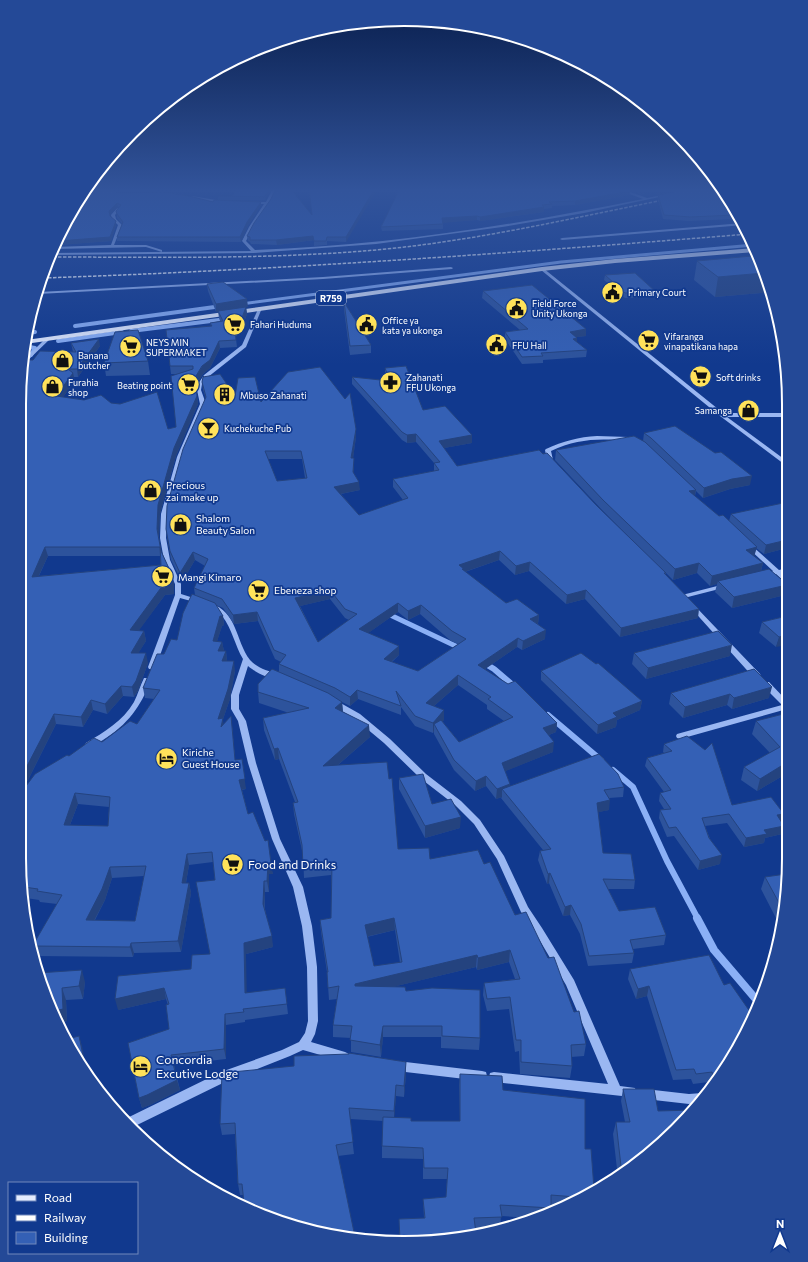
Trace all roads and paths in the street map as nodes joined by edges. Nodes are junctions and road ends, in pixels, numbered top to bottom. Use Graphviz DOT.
graph roads {
  1 [pos="86,247"];
  2 [pos="149,247"];
  3 [pos="249,247"];
  4 [pos="336,247"];
  5 [pos="60,248"];
  6 [pos="749,250"];
  7 [pos="254,252"];
  8 [pos="167,253"];
  9 [pos="57,254"];
  10 [pos="451,268"];
  11 [pos="542,269"];
  12 [pos="43,293"];
  13 [pos="260,308"];
  14 [pos="48,338"];
  15 [pos="31,341"];
  16 [pos="29,358"];
  17 [pos="722,415"];
  18 [pos="782,415"];
  19 [pos="635,443"];
  20 [pos="782,460"];
  21 [pos="561,471"];
  22 [pos="746,544"];
  23 [pos="782,571"];
  24 [pos="774,573"];
  25 [pos="782,578"];
  26 [pos="734,583"];
  27 [pos="679,590"];
  28 [pos="178,595"];
  29 [pos="684,596"];
  30 [pos="246,660"];
  31 [pos="283,679"];
  32 [pos="325,698"];
  33 [pos="782,701"];
  34 [pos="782,707"];
  35 [pos="680,736"];
  36 [pos="80,750"];
  37 [pos="303,1045"];
  38 [pos="354,1059"];
  39 [pos="389,1065"];
  40 [pos="616,1090"];
  41 [pos="695,1099"];
  42 [pos="133,1121"];
  1 -- 5 [label="street"];
  2 -- 8 [label="street"];
  3 -- 7 [label="street"];
  4 -- 7 [label="street"];
  6 -- 11 [label="main road, R759"];
  7 -- 8 [label="street"];
  8 -- 9 [label="street"];
  10 -- 12 [label="street"];
  11 -- 13 [label="main road, R759"];
  11 -- 17 [label="street"];
  13 -- 14 [label="main road, R759"];
  13 -- 28 [label="street"];
  14 -- 15 [label="main road, R759"];
  14 -- 16 [label="street"];
  17 -- 18 [label="street"];
  17 -- 20 [label="street"];
  19 -- 21 [label="street"];
  22 -- 24 [label="street"];
  23 -- 24 [label="street"];
  24 -- 25 [label="street"];
  26 -- 29 [label="street"];
  27 -- 29 [label="street"];
  28 -- 30 [label="street"];
  28 -- 36 [label="street"];
  29 -- 33 [label="street"];
  30 -- 31 [label="street"];
  30 -- 37 [label="street"];
  32 -- 40 [label="street"];
  34 -- 35 [label="street"];
  37 -- 38 [label="street"];
  37 -- 42 [label="street"];
  39 -- 40 [label="street"];
  40 -- 41 [label="street"];
}
